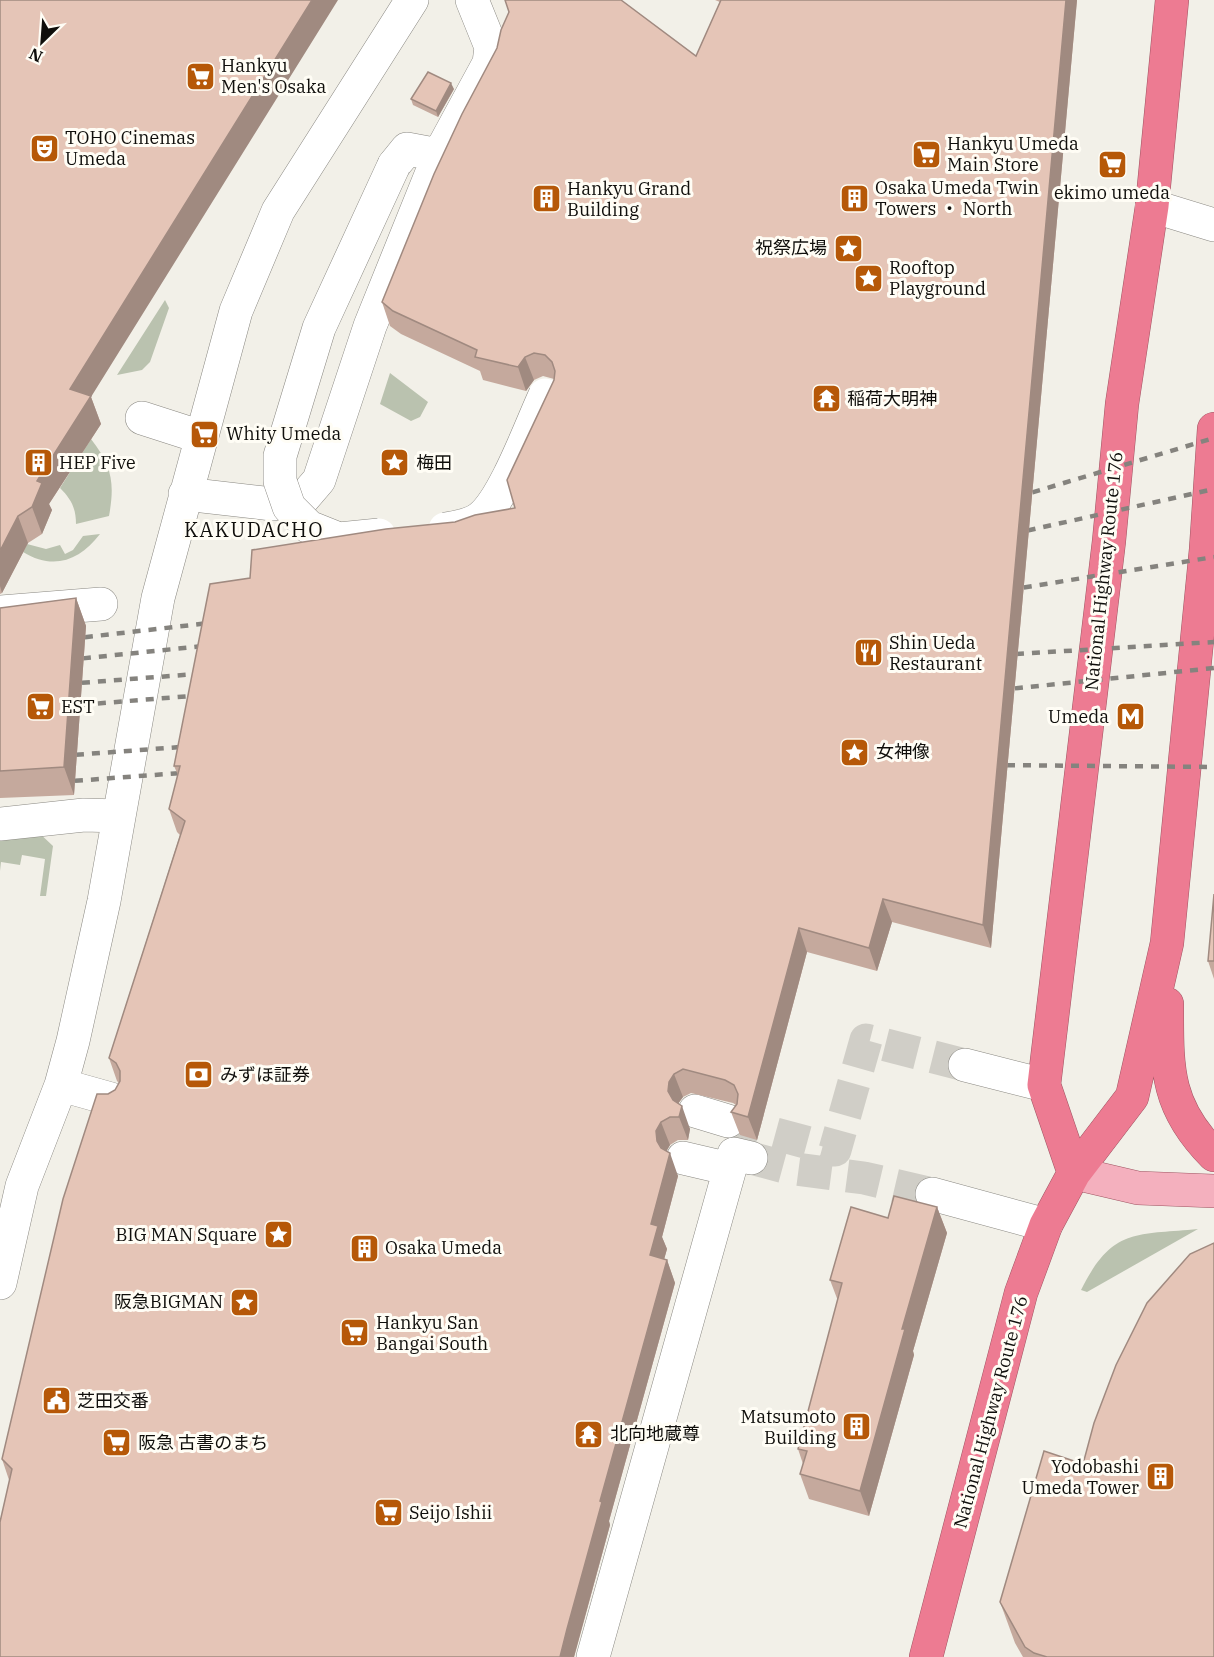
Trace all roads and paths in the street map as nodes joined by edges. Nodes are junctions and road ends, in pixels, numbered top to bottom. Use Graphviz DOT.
graph roads {
  1 [pos="412,0"];
  2 [pos="472,0"];
  3 [pos="1172,0"];
  4 [pos="439,155"];
  5 [pos="1152,206"];
  6 [pos="1214,225"];
  7 [pos="545,395"];
  8 [pos="142,417"];
  9 [pos="1214,429"];
  10 [pos="201,437"];
  11 [pos="185,494"];
  12 [pos="101,604"];
  13 [pos="0,612"];
  14 [pos="120,816"];
  15 [pos="0,824"];
  16 [pos="1167,943"];
  17 [pos="965,1065"];
  18 [pos="61,1085"];
  19 [pos="1044,1085"];
  20 [pos="111,1100"];
  21 [pos="695,1112"];
  22 [pos="728,1121"];
  23 [pos="1214,1155"];
  24 [pos="683,1158"];
  25 [pos="1074,1173"];
  26 [pos="1214,1191"];
  27 [pos="932,1194"];
  28 [pos="1046,1225"];
  29 [pos="0,1283"];
  30 [pos="593,1657"];
  31 [pos="926,1657"];
  1 -- 10 [label="street"];
  2 -- 4 [label="street"];
  3 -- 5 [label="highway, National Highway Route 176"];
  4 -- 7 [label="street, bridge"];
  4 -- 11 [label="street"];
  5 -- 6 [label="street"];
  5 -- 19 [label="highway, National Highway Route 176"];
  8 -- 10 [label="street"];
  9 -- 16 [label="highway, National Highway Route 176"];
  10 -- 11 [label="street"];
  11 -- 14 [label="street"];
  12 -- 13 [label="street"];
  14 -- 15 [label="street"];
  14 -- 18 [label="street"];
  16 -- 23 [label="highway"];
  16 -- 25 [label="highway, National Highway Route 176"];
  17 -- 19 [label="street"];
  18 -- 20 [label="street"];
  18 -- 29 [label="street"];
  19 -- 25 [label="highway, National Highway Route 176"];
  21 -- 22 [label="street"];
  24 -- 30 [label="street"];
  25 -- 26 [label="main road"];
  25 -- 28 [label="highway, National Highway Route 176"];
  27 -- 28 [label="street"];
  28 -- 31 [label="highway, National Highway Route 176"];
}
